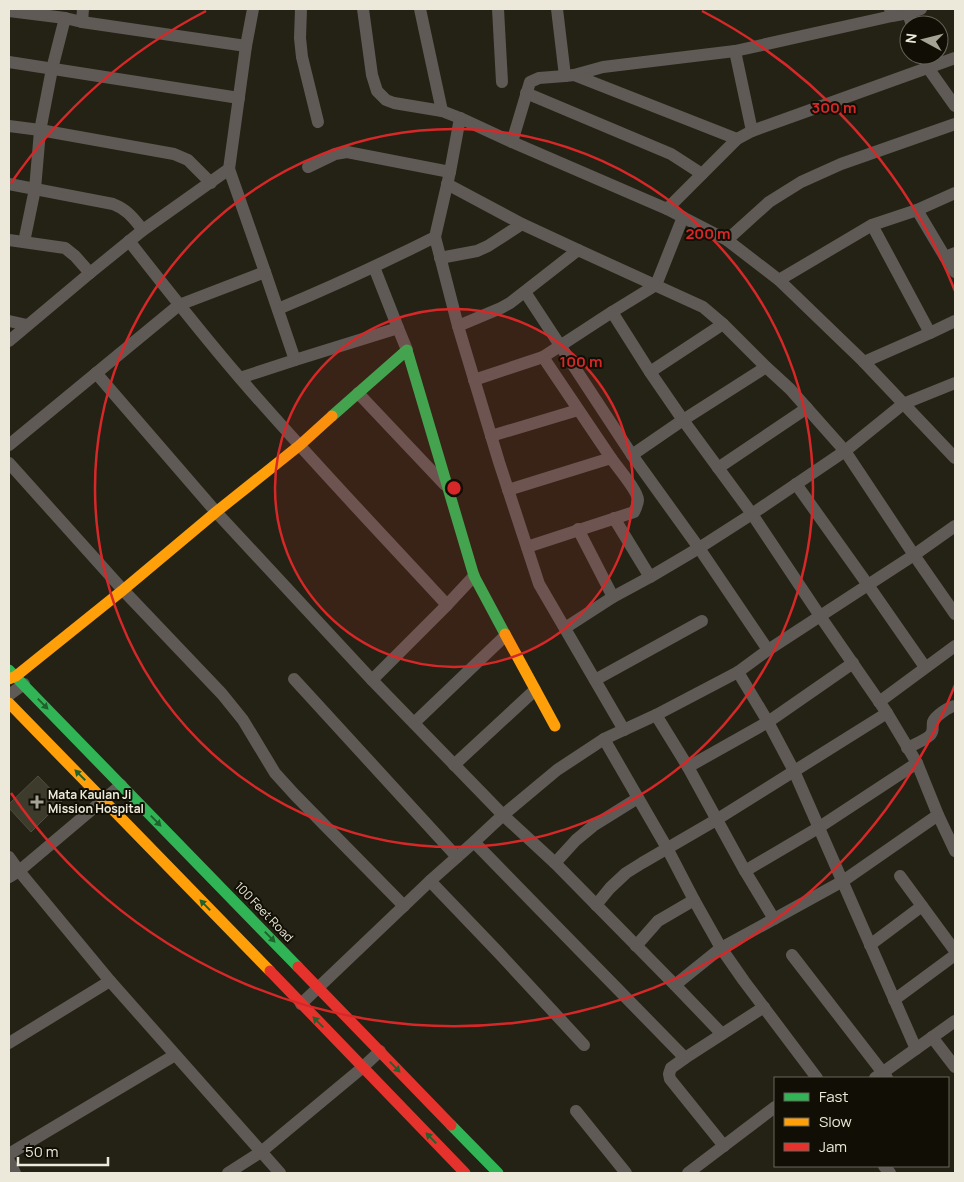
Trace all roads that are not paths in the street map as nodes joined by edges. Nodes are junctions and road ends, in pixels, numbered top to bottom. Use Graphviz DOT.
graph roads {
  1 [pos="253,9"];
  2 [pos="301,9"];
  3 [pos="363,9"];
  4 [pos="420,9"];
  5 [pos="498,9"];
  6 [pos="557,9"];
  7 [pos="9,11"];
  8 [pos="891,12"];
  9 [pos="82,15"];
  10 [pos="65,18"];
  11 [pos="246,46"];
  12 [pos="735,51"];
  13 [pos="955,58"];
  14 [pos="9,62"];
  15 [pos="927,65"];
  16 [pos="928,68"];
  17 [pos="52,70"];
  18 [pos="569,75"];
  19 [pos="502,82"];
  20 [pos="526,92"];
  21 [pos="239,98"];
  22 [pos="955,106"];
  23 [pos="442,111"];
  24 [pos="460,118"];
  25 [pos="318,122"];
  26 [pos="955,124"];
  27 [pos="9,126"];
  28 [pos="40,131"];
  29 [pos="752,131"];
  30 [pos="738,139"];
  31 [pos="512,142"];
  32 [pos="308,166"];
  33 [pos="229,169"];
  34 [pos="702,174"];
  35 [pos="448,178"];
  36 [pos="211,183"];
  37 [pos="9,184"];
  38 [pos="35,189"];
  39 [pos="955,194"];
  40 [pos="667,209"];
  41 [pos="917,210"];
  42 [pos="683,217"];
  43 [pos="522,224"];
  44 [pos="872,225"];
  45 [pos="143,230"];
  46 [pos="435,237"];
  47 [pos="9,240"];
  48 [pos="727,240"];
  49 [pos="129,241"];
  50 [pos="24,242"];
  51 [pos="578,250"];
  52 [pos="950,255"];
  53 [pos="440,258"];
  54 [pos="374,267"];
  55 [pos="265,272"];
  56 [pos="955,272"];
  57 [pos="90,273"];
  58 [pos="779,280"];
  59 [pos="656,285"];
  60 [pos="525,292"];
  61 [pos="179,305"];
  62 [pos="278,308"];
  63 [pos="612,312"];
  64 [pos="955,320"];
  65 [pos="9,321"];
  66 [pos="722,324"];
  67 [pos="27,325"];
  68 [pos="458,326"];
  69 [pos="398,328"];
  70 [pos="930,333"];
  71 [pos="9,341"];
  72 [pos="559,345"];
  73 [pos="407,350"];
  74 [pos="543,357"];
  75 [pos="295,360"];
  76 [pos="864,362"];
  77 [pos="766,367"];
  78 [pos="650,372"];
  79 [pos="96,373"];
  80 [pos="240,378"];
  81 [pos="474,380"];
  82 [pos="955,383"];
  83 [pos="358,393"];
  84 [pos="903,404"];
  85 [pos="807,408"];
  86 [pos="578,410"];
  87 [pos="683,420"];
  88 [pos="491,436"];
  89 [pos="9,445"];
  90 [pos="300,445"];
  91 [pos="845,451"];
  92 [pos="632,456"];
  93 [pos="611,458"];
  94 [pos="955,458"];
  95 [pos="9,463"];
  96 [pos="718,468"];
  97 [pos="796,484"];
  98 [pos="447,487"];
  99 [pos="508,490"];
  100 [pos="216,512"];
  101 [pos="752,514"];
  102 [pos="614,518"];
  103 [pos="955,526"];
  104 [pos="578,529"];
  105 [pos="527,547"];
  106 [pos="699,548"];
  107 [pos="914,555"];
  108 [pos="474,576"];
  109 [pos="650,577"];
  110 [pos="868,585"];
  111 [pos="122,590"];
  112 [pos="613,597"];
  113 [pos="447,605"];
  114 [pos="955,614"];
  115 [pos="820,616"];
  116 [pos="702,621"];
  117 [pos="565,628"];
  118 [pos="505,636"];
  119 [pos="955,646"];
  120 [pos="768,650"];
  121 [pos="853,663"];
  122 [pos="925,667"];
  123 [pos="738,672"];
  124 [pos="14,677"];
  125 [pos="294,679"];
  126 [pos="372,680"];
  127 [pos="595,680"];
  128 [pos="535,690"];
  129 [pos="9,695"];
  130 [pos="879,702"];
  131 [pos="9,703"];
  132 [pos="955,706"];
  133 [pos="887,713"];
  134 [pos="656,715"];
  135 [pos="768,722"];
  136 [pos="414,723"];
  137 [pos="555,726"];
  138 [pos="624,730"];
  139 [pos="604,739"];
  140 [pos="907,748"];
  141 [pos="916,763"];
  142 [pos="454,765"];
  143 [pos="688,767"];
  144 [pos="794,771"];
  145 [pos="121,785"];
  146 [pos="638,798"];
  147 [pos="103,799"];
  148 [pos="503,815"];
  149 [pos="938,815"];
  150 [pos="716,820"];
  151 [pos="818,828"];
  152 [pos="474,842"];
  153 [pos="667,848"];
  154 [pos="955,851"];
  155 [pos="9,857"];
  156 [pos="457,857"];
  157 [pos="555,863"];
  158 [pos="745,871"];
  159 [pos="14,874"];
  160 [pos="900,876"];
  161 [pos="842,880"];
  162 [pos="430,881"];
  163 [pos="694,900"];
  164 [pos="596,905"];
  165 [pos="404,906"];
  166 [pos="922,906"];
  167 [pos="774,919"];
  168 [pos="870,945"];
  169 [pos="636,946"];
  170 [pos="721,948"];
  171 [pos="955,951"];
  172 [pos="792,954"];
  173 [pos="955,955"];
  174 [pos="110,980"];
  175 [pos="675,985"];
  176 [pos="319,988"];
  177 [pos="894,1000"];
  178 [pos="301,1004"];
  179 [pos="764,1007"];
  180 [pos="955,1021"];
  181 [pos="722,1034"];
  182 [pos="932,1038"];
  183 [pos="9,1043"];
  184 [pos="584,1045"];
  185 [pos="916,1049"];
  186 [pos="380,1051"];
  187 [pos="175,1055"];
  188 [pos="685,1058"];
  189 [pos="955,1067"];
  190 [pos="362,1068"];
  191 [pos="881,1076"];
  192 [pos="814,1077"];
  193 [pos="774,1108"];
  194 [pos="576,1111"];
  195 [pos="724,1146"];
  196 [pos="261,1152"];
  197 [pos="9,1154"];
  198 [pos="9,1161"];
  199 [pos="15,1173"];
  200 [pos="228,1173"];
  201 [pos="280,1173"];
  202 [pos="465,1173"];
  203 [pos="498,1173"];
  204 [pos="626,1173"];
  205 [pos="688,1173"];
  1 -- 11 [label="street"];
  2 -- 25 [label="street"];
  3 -- 23 [label="street"];
  4 -- 23 [label="street"];
  5 -- 19 [label="street"];
  6 -- 18 [label="street"];
  7 -- 10 [label="street"];
  8 -- 12 [label="street"];
  9 -- 10 [label="street"];
  9 -- 11 [label="street"];
  10 -- 17 [label="street"];
  11 -- 21 [label="street"];
  12 -- 18 [label="street"];
  12 -- 29 [label="street"];
  13 -- 16 [label="street"];
  14 -- 17 [label="street"];
  15 -- 16 [label="street"];
  16 -- 22 [label="street"];
  16 -- 29 [label="street"];
  17 -- 21 [label="street"];
  17 -- 28 [label="street"];
  18 -- 20 [label="street"];
  18 -- 30 [label="street"];
  20 -- 31 [label="street"];
  20 -- 34 [label="street"];
  21 -- 33 [label="street"];
  23 -- 24 [label="street"];
  24 -- 31 [label="street"];
  24 -- 35 [label="street"];
  26 -- 48 [label="street"];
  27 -- 28 [label="street"];
  28 -- 36 [label="street"];
  28 -- 38 [label="street"];
  29 -- 30 [label="street"];
  30 -- 34 [label="street"];
  31 -- 40 [label="street"];
  32 -- 35 [label="street"];
  33 -- 36 [label="street"];
  33 -- 55 [label="street"];
  34 -- 40 [label="street"];
  35 -- 43 [label="street"];
  35 -- 46 [label="street"];
  36 -- 45 [label="street"];
  37 -- 38 [label="street"];
  38 -- 45 [label="street"];
  38 -- 50 [label="street"];
  39 -- 41 [label="street"];
  40 -- 42 [label="street"];
  41 -- 44 [label="street"];
  41 -- 52 [label="street"];
  42 -- 48 [label="street"];
  42 -- 59 [label="street"];
  43 -- 51 [label="street"];
  43 -- 53 [label="street"];
  44 -- 58 [label="street"];
  44 -- 70 [label="street"];
  45 -- 49 [label="street"];
  46 -- 53 [label="street"];
  46 -- 54 [label="street"];
  47 -- 50 [label="street"];
  48 -- 58 [label="street"];
  49 -- 57 [label="street"];
  49 -- 61 [label="street"];
  50 -- 57 [label="street"];
  51 -- 59 [label="street"];
  51 -- 60 [label="street"];
  52 -- 56 [label="street"];
  53 -- 68 [label="street"];
  54 -- 62 [label="street"];
  54 -- 69 [label="street"];
  55 -- 61 [label="street"];
  55 -- 62 [label="street"];
  57 -- 67 [label="street"];
  58 -- 76 [label="street"];
  59 -- 63 [label="street"];
  59 -- 66 [label="street"];
  60 -- 68 [label="street"];
  60 -- 72 [label="street"];
  61 -- 79 [label="street"];
  61 -- 80 [label="street"];
  62 -- 75 [label="street"];
  63 -- 72 [label="street"];
  63 -- 78 [label="street"];
  64 -- 70 [label="street"];
  65 -- 67 [label="street"];
  66 -- 77 [label="street"];
  66 -- 78 [label="street"];
  67 -- 71 [label="street"];
  68 -- 81 [label="street"];
  69 -- 73 [label="street"];
  69 -- 75 [label="street"];
  70 -- 76 [label="street"];
  72 -- 74 [label="street"];
  72 -- 92 [label="street"];
  73 -- 83 [label="main road"];
  73 -- 98 [label="main road"];
  74 -- 81 [label="street"];
  74 -- 86 [label="street"];
  75 -- 80 [label="street"];
  76 -- 84 [label="street"];
  77 -- 85 [label="street"];
  77 -- 87 [label="street"];
  78 -- 87 [label="street"];
  79 -- 89 [label="street"];
  79 -- 100 [label="street"];
  80 -- 90 [label="street"];
  81 -- 88 [label="street"];
  82 -- 84 [label="street"];
  83 -- 90 [label="main road"];
  83 -- 98 [label="street"];
  84 -- 91 [label="street"];
  84 -- 94 [label="street"];
  85 -- 91 [label="street"];
  85 -- 96 [label="street"];
  86 -- 88 [label="street"];
  86 -- 93 [label="street"];
  87 -- 92 [label="street"];
  87 -- 96 [label="street"];
  88 -- 99 [label="street"];
  90 -- 100 [label="main road"];
  90 -- 113 [label="street"];
  91 -- 97 [label="street"];
  91 -- 107 [label="street"];
  92 -- 106 [label="street"];
  93 -- 99 [label="street"];
  93 -- 102 [label="street"];
  95 -- 111 [label="street"];
  96 -- 101 [label="street"];
  97 -- 101 [label="street"];
  97 -- 110 [label="street"];
  98 -- 108 [label="main road"];
  99 -- 105 [label="street"];
  100 -- 111 [label="main road"];
  100 -- 126 [label="street"];
  101 -- 106 [label="street"];
  101 -- 115 [label="street"];
  102 -- 104 [label="street"];
  102 -- 109 [label="street"];
  103 -- 107 [label="street"];
  104 -- 105 [label="street"];
  104 -- 112 [label="street"];
  105 -- 117 [label="street"];
  106 -- 109 [label="street"];
  106 -- 120 [label="street"];
  107 -- 110 [label="street"];
  107 -- 114 [label="street"];
  108 -- 113 [label="street"];
  108 -- 118 [label="main road"];
  109 -- 112 [label="street"];
  110 -- 115 [label="street"];
  110 -- 122 [label="street"];
  111 -- 124 [label="main road"];
  111 -- 165 [label="street"];
  112 -- 117 [label="street"];
  113 -- 126 [label="street"];
  115 -- 120 [label="street"];
  115 -- 121 [label="street"];
  116 -- 127 [label="street"];
  117 -- 127 [label="street"];
  118 -- 128 [label="main road"];
  118 -- 136 [label="street"];
  119 -- 122 [label="street"];
  120 -- 123 [label="street"];
  121 -- 130 [label="street"];
  121 -- 135 [label="street"];
  122 -- 130 [label="street"];
  123 -- 134 [label="street"];
  123 -- 135 [label="street"];
  124 -- 129 [label="street"];
  124 -- 145 [label="main road, 100 Feet Road, one-way"];
  125 -- 156 [label="street"];
  126 -- 136 [label="street"];
  127 -- 138 [label="street"];
  128 -- 137 [label="main road"];
  128 -- 142 [label="street"];
  130 -- 133 [label="street"];
  147 -- 131 [label="main road, one-way"];
  132 -- 140 [label="street"];
  133 -- 140 [label="street"];
  133 -- 144 [label="street"];
  134 -- 138 [label="street"];
  134 -- 143 [label="street"];
  135 -- 143 [label="street"];
  135 -- 144 [label="street"];
  136 -- 142 [label="street"];
  138 -- 139 [label="street"];
  139 -- 146 [label="street"];
  139 -- 148 [label="street"];
  140 -- 141 [label="street"];
  141 -- 149 [label="street"];
  141 -- 151 [label="street"];
  142 -- 148 [label="street"];
  143 -- 150 [label="street"];
  144 -- 150 [label="street"];
  144 -- 151 [label="street"];
  145 -- 147 [label="street"];
  145 -- 176 [label="main road, 100 Feet Road, one-way"];
  146 -- 153 [label="street"];
  146 -- 157 [label="street"];
  147 -- 159 [label="street"];
  178 -- 147 [label="main road, one-way"];
  148 -- 152 [label="street"];
  148 -- 157 [label="street"];
  149 -- 154 [label="street"];
  149 -- 161 [label="street"];
  150 -- 153 [label="street"];
  150 -- 158 [label="street"];
  151 -- 158 [label="street"];
  151 -- 161 [label="street"];
  152 -- 156 [label="street"];
  152 -- 188 [label="street"];
  153 -- 163 [label="street"];
  153 -- 164 [label="street"];
  155 -- 159 [label="street"];
  156 -- 162 [label="street"];
  157 -- 164 [label="street"];
  158 -- 167 [label="street"];
  159 -- 174 [label="street"];
  160 -- 166 [label="street"];
  161 -- 167 [label="street"];
  161 -- 168 [label="street"];
  162 -- 165 [label="street"];
  162 -- 184 [label="street"];
  163 -- 169 [label="street"];
  163 -- 170 [label="street"];
  164 -- 169 [label="street"];
  165 -- 176 [label="street"];
  166 -- 168 [label="street"];
  166 -- 171 [label="street"];
  167 -- 170 [label="street"];
  168 -- 177 [label="street"];
  169 -- 175 [label="street"];
  170 -- 175 [label="street"];
  170 -- 179 [label="street"];
  172 -- 191 [label="street"];
  173 -- 177 [label="street"];
  174 -- 183 [label="street"];
  174 -- 187 [label="street"];
  175 -- 181 [label="street"];
  176 -- 178 [label="street"];
  176 -- 186 [label="main road, 100 Feet Road"];
  177 -- 185 [label="street"];
  190 -- 178 [label="main road, one-way"];
  179 -- 181 [label="street"];
  179 -- 192 [label="street"];
  180 -- 182 [label="street"];
  181 -- 188 [label="street"];
  182 -- 185 [label="street"];
  182 -- 189 [label="street"];
  185 -- 191 [label="street"];
  186 -- 190 [label="street"];
  186 -- 203 [label="main road, 100 Feet Road, one-way"];
  187 -- 196 [label="street"];
  187 -- 197 [label="street"];
  188 -- 195 [label="street"];
  190 -- 196 [label="street"];
  202 -- 190 [label="main road, one-way"];
  193 -- 195 [label="street"];
  194 -- 204 [label="street"];
  195 -- 205 [label="street"];
  196 -- 200 [label="street"];
  196 -- 201 [label="street"];
  198 -- 199 [label="street"];
}
